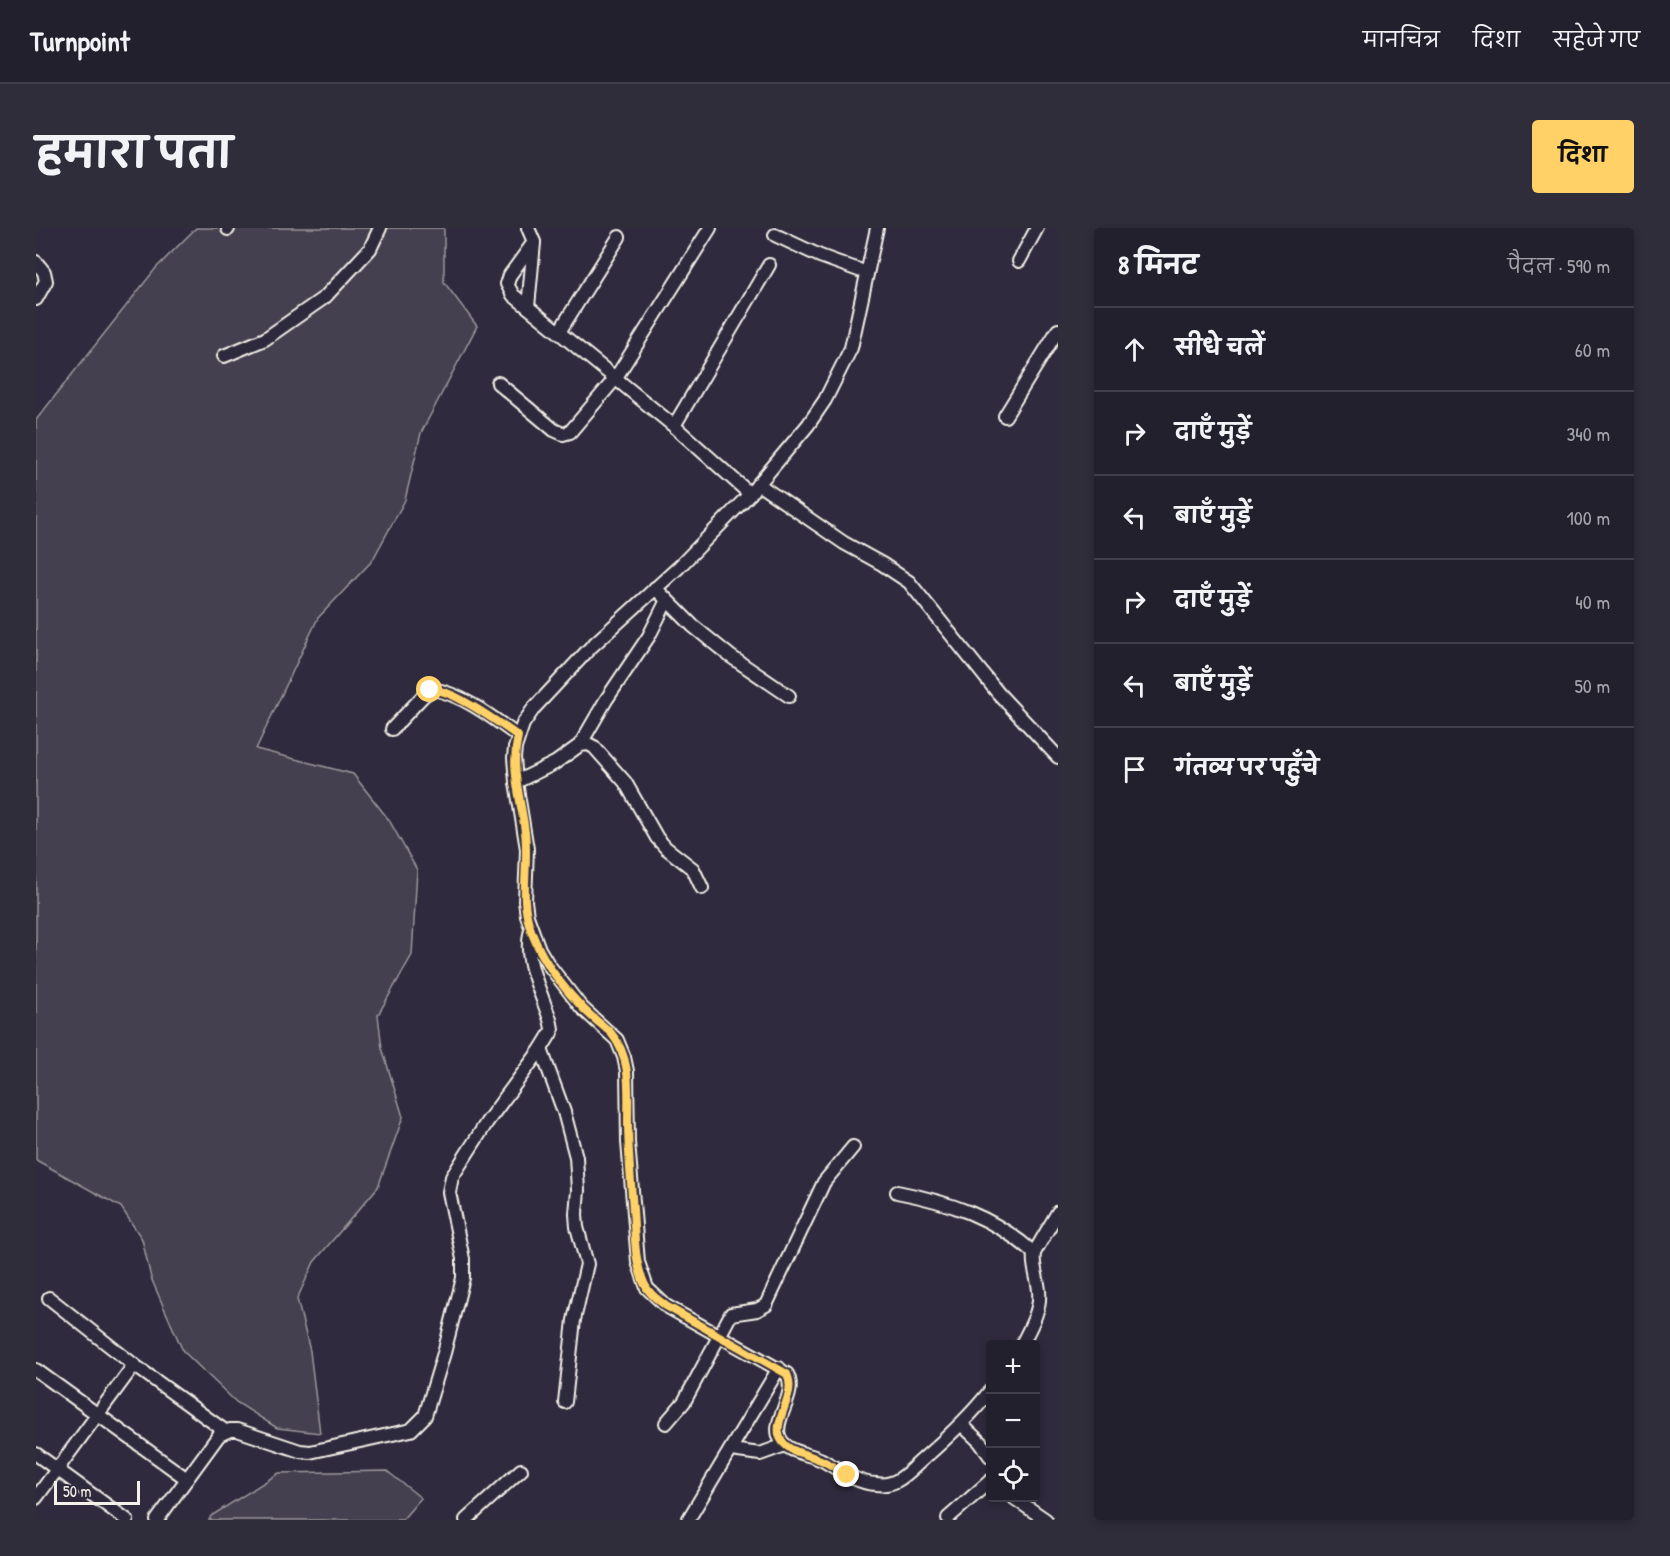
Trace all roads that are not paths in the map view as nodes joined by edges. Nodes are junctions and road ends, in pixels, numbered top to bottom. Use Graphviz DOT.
graph roads {
  1 [pos="380,228"];
  2 [pos="528,228"];
  3 [pos="710,228"];
  4 [pos="877,228"];
  5 [pos="1037,228"];
  6 [pos="775,235"];
  7 [pos="619,237"];
  8 [pos="534,242"];
  9 [pos="1019,261"];
  10 [pos="36,262"];
  11 [pos="769,266"];
  12 [pos="867,273"];
  13 [pos="36,300"];
  14 [pos="528,307"];
  15 [pos="1058,330"];
  16 [pos="559,332"];
  17 [pos="225,356"];
  18 [pos="615,378"];
  19 [pos="498,383"];
  20 [pos="1005,416"];
  21 [pos="674,426"];
  22 [pos="758,484"];
  23 [pos="750,494"];
  24 [pos="655,588"];
  25 [pos="666,600"];
  26 [pos="789,696"];
  27 [pos="392,729"];
  28 [pos="518,736"];
  29 [pos="580,745"];
  30 [pos="1058,757"];
  31 [pos="516,782"];
  32 [pos="702,888"];
  33 [pos="531,928"];
  34 [pos="541,1049"];
  35 [pos="853,1148"];
  36 [pos="897,1192"];
  37 [pos="1058,1212"];
  38 [pos="1034,1253"];
  39 [pos="49,1298"];
  40 [pos="720,1336"];
  41 [pos="1024,1340"];
  42 [pos="134,1365"];
  43 [pos="779,1368"];
  44 [pos="36,1370"];
  45 [pos="988,1394"];
  46 [pos="566,1402"];
  47 [pos="97,1415"];
  48 [pos="666,1423"];
  49 [pos="963,1425"];
  50 [pos="225,1431"];
  51 [pos="785,1445"];
  52 [pos="731,1450"];
  53 [pos="986,1450"];
  54 [pos="36,1454"];
  55 [pos="57,1470"];
  56 [pos="521,1470"];
  57 [pos="187,1479"];
  58 [pos="986,1485"];
  59 [pos="36,1498"];
  60 [pos="1021,1502"];
  61 [pos="948,1518"];
  62 [pos="127,1520"];
  63 [pos="157,1520"];
  64 [pos="466,1520"];
  65 [pos="688,1520"];
  66 [pos="1046,1520"];
  1 -- 17 [label="street"];
  2 -- 8 [label="street"];
  3 -- 18 [label="street"];
  4 -- 12 [label="street"];
  5 -- 9 [label="street"];
  6 -- 12 [label="street"];
  7 -- 16 [label="street"];
  8 -- 14 [label="street"];
  8 -- 14 [label="street"];
  10 -- 13 [label="street"];
  11 -- 21 [label="street"];
  12 -- 22 [label="street"];
  14 -- 16 [label="street"];
  15 -- 20 [label="street"];
  16 -- 18 [label="street"];
  18 -- 19 [label="street"];
  18 -- 21 [label="street"];
  21 -- 23 [label="street"];
  22 -- 23 [label="street"];
  22 -- 30 [label="street"];
  23 -- 24 [label="street"];
  24 -- 25 [label="street"];
  24 -- 28 [label="street"];
  25 -- 26 [label="street"];
  25 -- 29 [label="street"];
  27 -- 28 [label="street"];
  28 -- 31 [label="street"];
  29 -- 31 [label="street"];
  29 -- 32 [label="street"];
  31 -- 33 [label="street"];
  33 -- 34 [label="street"];
  33 -- 40 [label="street"];
  34 -- 46 [label="street"];
  34 -- 50 [label="street"];
  35 -- 40 [label="street"];
  36 -- 38 [label="street"];
  37 -- 38 [label="street"];
  38 -- 41 [label="street"];
  39 -- 42 [label="street"];
  40 -- 43 [label="street"];
  40 -- 48 [label="street"];
  42 -- 47 [label="street"];
  42 -- 50 [label="street"];
  43 -- 51 [label="street"];
  43 -- 52 [label="street"];
  44 -- 47 [label="street"];
  45 -- 49 [label="street"];
  47 -- 55 [label="street"];
  47 -- 57 [label="street"];
  49 -- 51 [label="street"];
  49 -- 53 [label="street"];
  50 -- 57 [label="street"];
  51 -- 52 [label="street"];
  52 -- 65 [label="street"];
  54 -- 55 [label="street"];
  55 -- 59 [label="street"];
  55 -- 62 [label="street"];
  56 -- 64 [label="street"];
  57 -- 63 [label="street"];
  58 -- 61 [label="street"];
  60 -- 66 [label="street"];
}
